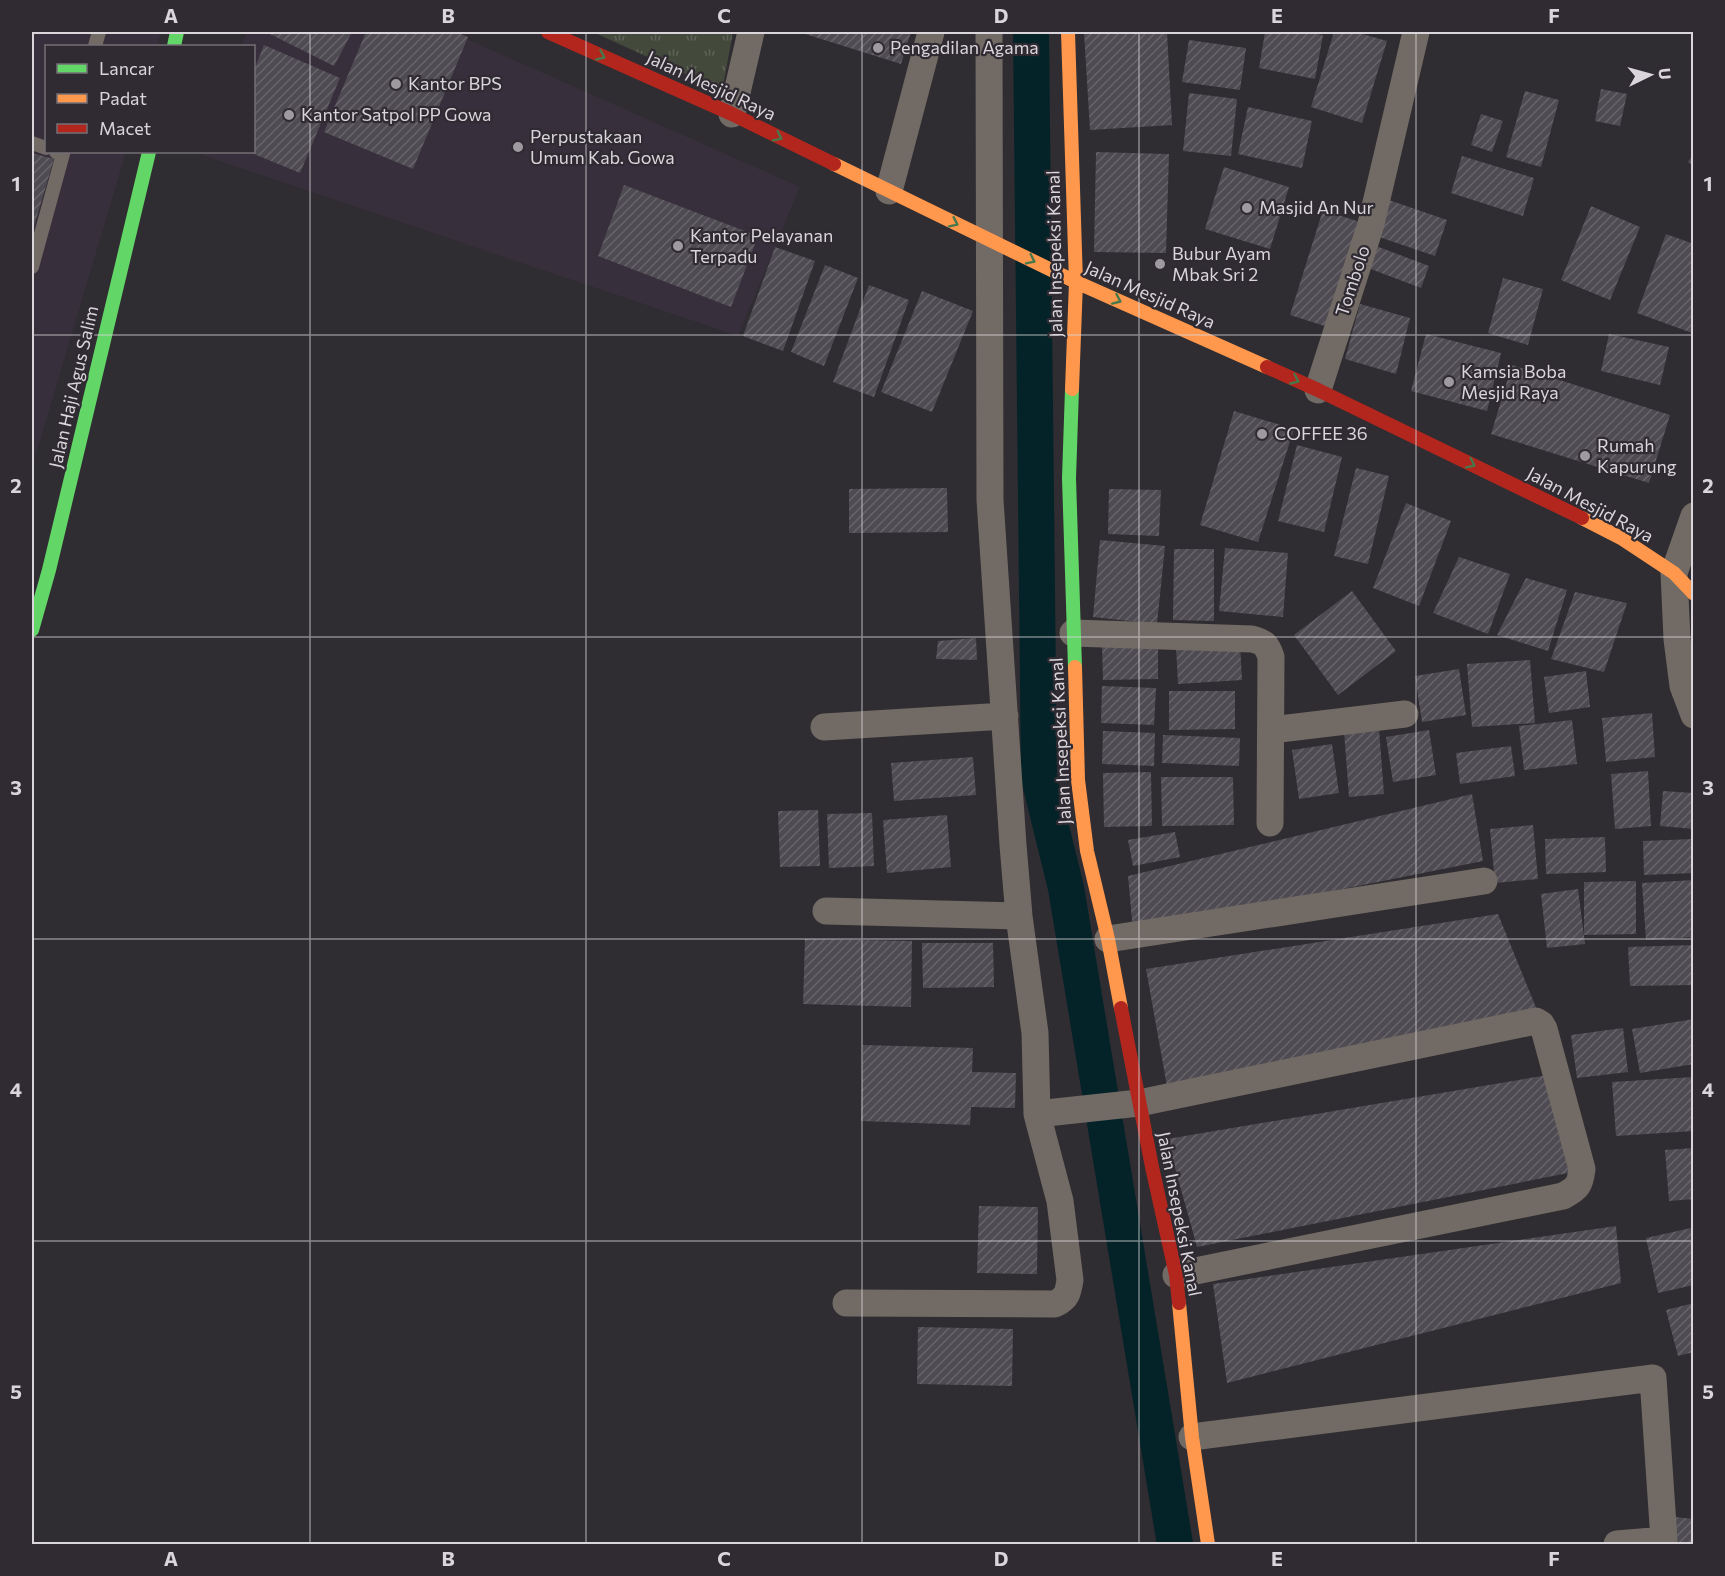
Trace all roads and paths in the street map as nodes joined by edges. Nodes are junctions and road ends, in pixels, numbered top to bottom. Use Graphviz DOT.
graph roads {
  1 [pos="548,32"];
  2 [pos="751,32"];
  3 [pos="931,32"];
  4 [pos="989,32"];
  5 [pos="1068,32"];
  6 [pos="1416,32"];
  7 [pos="732,114"];
  8 [pos="61,153"];
  9 [pos="149,153"];
  10 [pos="889,191"];
  11 [pos="994,242"];
  12 [pos="32,267"];
  13 [pos="1070,279"];
  14 [pos="1318,390"];
  15 [pos="1694,516"];
  16 [pos="32,566"];
  17 [pos="49,570"];
  18 [pos="1674,573"];
  19 [pos="1694,594"];
  20 [pos="32,630"];
  21 [pos="1073,633"];
  22 [pos="1405,714"];
  23 [pos="1694,715"];
  24 [pos="1005,716"];
  25 [pos="824,727"];
  26 [pos="1271,730"];
  27 [pos="1270,823"];
  28 [pos="1484,881"];
  29 [pos="826,911"];
  30 [pos="1019,916"];
  31 [pos="1108,939"];
  32 [pos="1139,1103"];
  33 [pos="1043,1114"];
  34 [pos="1176,1275"];
  35 [pos="846,1303"];
  36 [pos="1192,1437"];
  37 [pos="1208,1545"];
  38 [pos="1617,1545"];
  1 -- 7 [label="street, Jalan Mesjid Raya, one-way"];
  2 -- 7 [label="street"];
  3 -- 10 [label="street"];
  4 -- 11 [label="street"];
  5 -- 13 [label="street, Jalan Insepeksi Kanal"];
  6 -- 14 [label="street, Tombolo"];
  7 -- 10 [label="street, Jalan Mesjid Raya, one-way"];
  8 -- 12 [label="lane"];
  9 -- 17 [label="street, Jalan Haji Agus Salim"];
  10 -- 11 [label="street, Jalan Mesjid Raya, one-way"];
  11 -- 13 [label="street, Jalan Mesjid Raya, one-way"];
  11 -- 24 [label="street"];
  13 -- 14 [label="street, Jalan Mesjid Raya, one-way"];
  13 -- 21 [label="street, Jalan Insepeksi Kanal"];
  14 -- 18 [label="street, Jalan Mesjid Raya, one-way"];
  15 -- 18 [label="street"];
  16 -- 17 [label="lane"];
  17 -- 20 [label="street, Jalan Haji Agus Salim"];
  18 -- 19 [label="street, Jalan Mesjid Raya"];
  18 -- 23 [label="street"];
  21 -- 26 [label="street"];
  21 -- 31 [label="street, Jalan Insepeksi Kanal"];
  22 -- 26 [label="street"];
  24 -- 25 [label="street"];
  24 -- 30 [label="street"];
  26 -- 27 [label="street"];
  28 -- 31 [label="street"];
  29 -- 30 [label="street"];
  30 -- 33 [label="street"];
  31 -- 32 [label="street, Jalan Insepeksi Kanal"];
  32 -- 33 [label="street"];
  32 -- 34 [label="street, Jalan Insepeksi Kanal"];
  32 -- 34 [label="street"];
  33 -- 35 [label="street"];
  34 -- 36 [label="street, Jalan Insepeksi Kanal"];
  36 -- 37 [label="street, Jalan Insepeksi Kanal"];
  36 -- 38 [label="street"];
}
